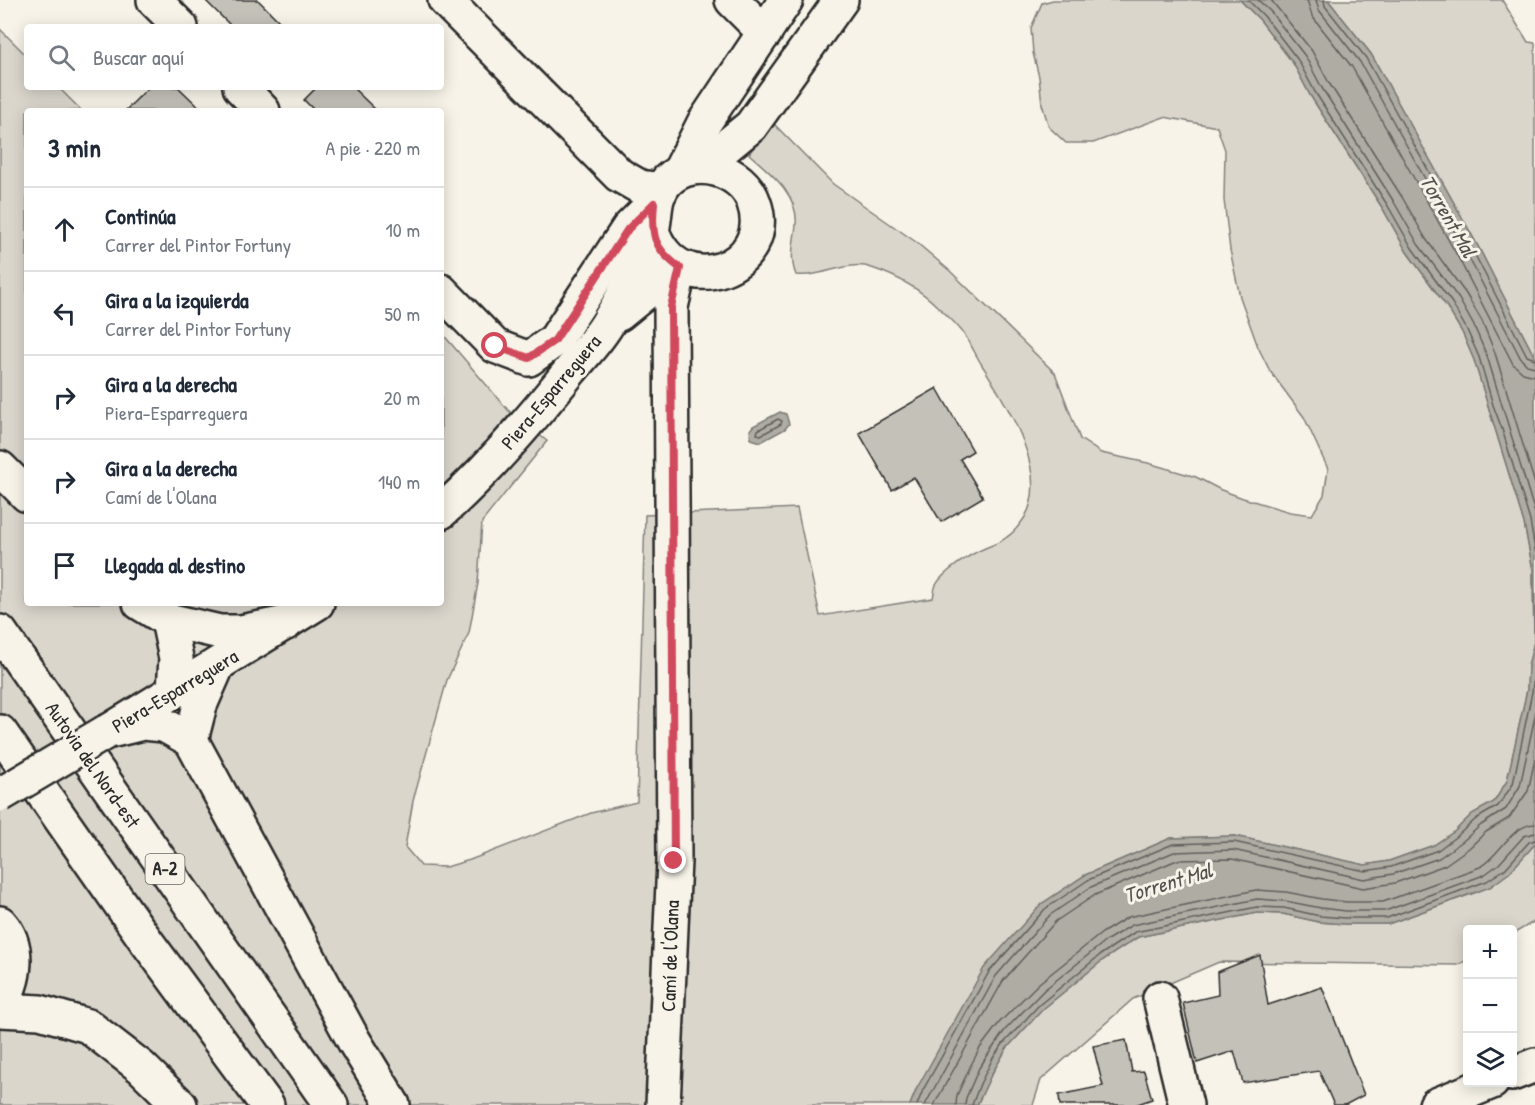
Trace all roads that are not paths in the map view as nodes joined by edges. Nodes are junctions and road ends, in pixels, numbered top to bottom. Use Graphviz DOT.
graph roads {
  1 [pos="154,0"];
  2 [pos="445,0"];
  3 [pos="732,0"];
  4 [pos="786,0"];
  5 [pos="841,0"];
  6 [pos="178,24"];
  7 [pos="765,33"];
  8 [pos="243,90"];
  9 [pos="260,108"];
  10 [pos="751,126"];
  11 [pos="743,183"];
  12 [pos="670,192"];
  13 [pos="679,267"];
  14 [pos="444,294"];
  15 [pos="608,323"];
  16 [pos="0,468"];
  17 [pos="24,492"];
  18 [pos="444,509"];
  19 [pos="145,606"];
  20 [pos="312,606"];
  21 [pos="168,620"];
  22 [pos="286,623"];
  23 [pos="0,632"];
  24 [pos="218,664"];
  25 [pos="174,691"];
  26 [pos="0,732"];
  27 [pos="106,732"];
  28 [pos="191,741"];
  29 [pos="0,795"];
  30 [pos="0,923"];
  31 [pos="1160,998"];
  32 [pos="0,1005"];
  33 [pos="0,1010"];
  34 [pos="1535,1065"];
  35 [pos="1517,1072"];
  36 [pos="1482,1087"];
  37 [pos="180,1105"];
  38 [pos="267,1105"];
  39 [pos="331,1105"];
  40 [pos="393,1105"];
  41 [pos="663,1105"];
  42 [pos="1186,1105"];
  43 [pos="1436,1105"];
  1 -- 6 [label="main road"];
  2 -- 12 [label="main road"];
  3 -- 7 [label="main road"];
  4 -- 7 [label="main road"];
  5 -- 10 [label="main road"];
  7 -- 12 [label="main road"];
  8 -- 9 [label="main road"];
  10 -- 11 [label="main road"];
  10 -- 12 [label="main road, Piera-Esparreguera"];
  11 -- 12 [label="main road"];
  11 -- 13 [label="main road"];
  12 -- 13 [label="main road"];
  12 -- 14 [label="main road"];
  12 -- 15 [label="main road, Piera-Esparreguera"];
  13 -- 15 [label="main road, Piera-Esparreguera"];
  13 -- 41 [label="main road, Camí de l'Olana"];
  15 -- 18 [label="main road, Piera-Esparreguera"];
  16 -- 17 [label="main road"];
  19 -- 21 [label="main road"];
  20 -- 22 [label="main road, Piera-Esparreguera"];
  21 -- 22 [label="main road"];
  21 -- 25 [label="main road"];
  22 -- 24 [label="main road, Piera-Esparreguera"];
  23 -- 39 [label="main road, Autovia del Nord-est / A-2"];
  24 -- 25 [label="main road, Piera-Esparreguera"];
  24 -- 28 [label="main road"];
  25 -- 27 [label="main road, Piera-Esparreguera"];
  26 -- 38 [label="main road"];
  27 -- 28 [label="main road"];
  27 -- 29 [label="main road, Piera-Esparreguera, bridge"];
  28 -- 40 [label="main road"];
  30 -- 32 [label="main road"];
  31 -- 42 [label="main road"];
  33 -- 37 [label="main road"];
  34 -- 35 [label="main road"];
  36 -- 43 [label="main road"];
}
